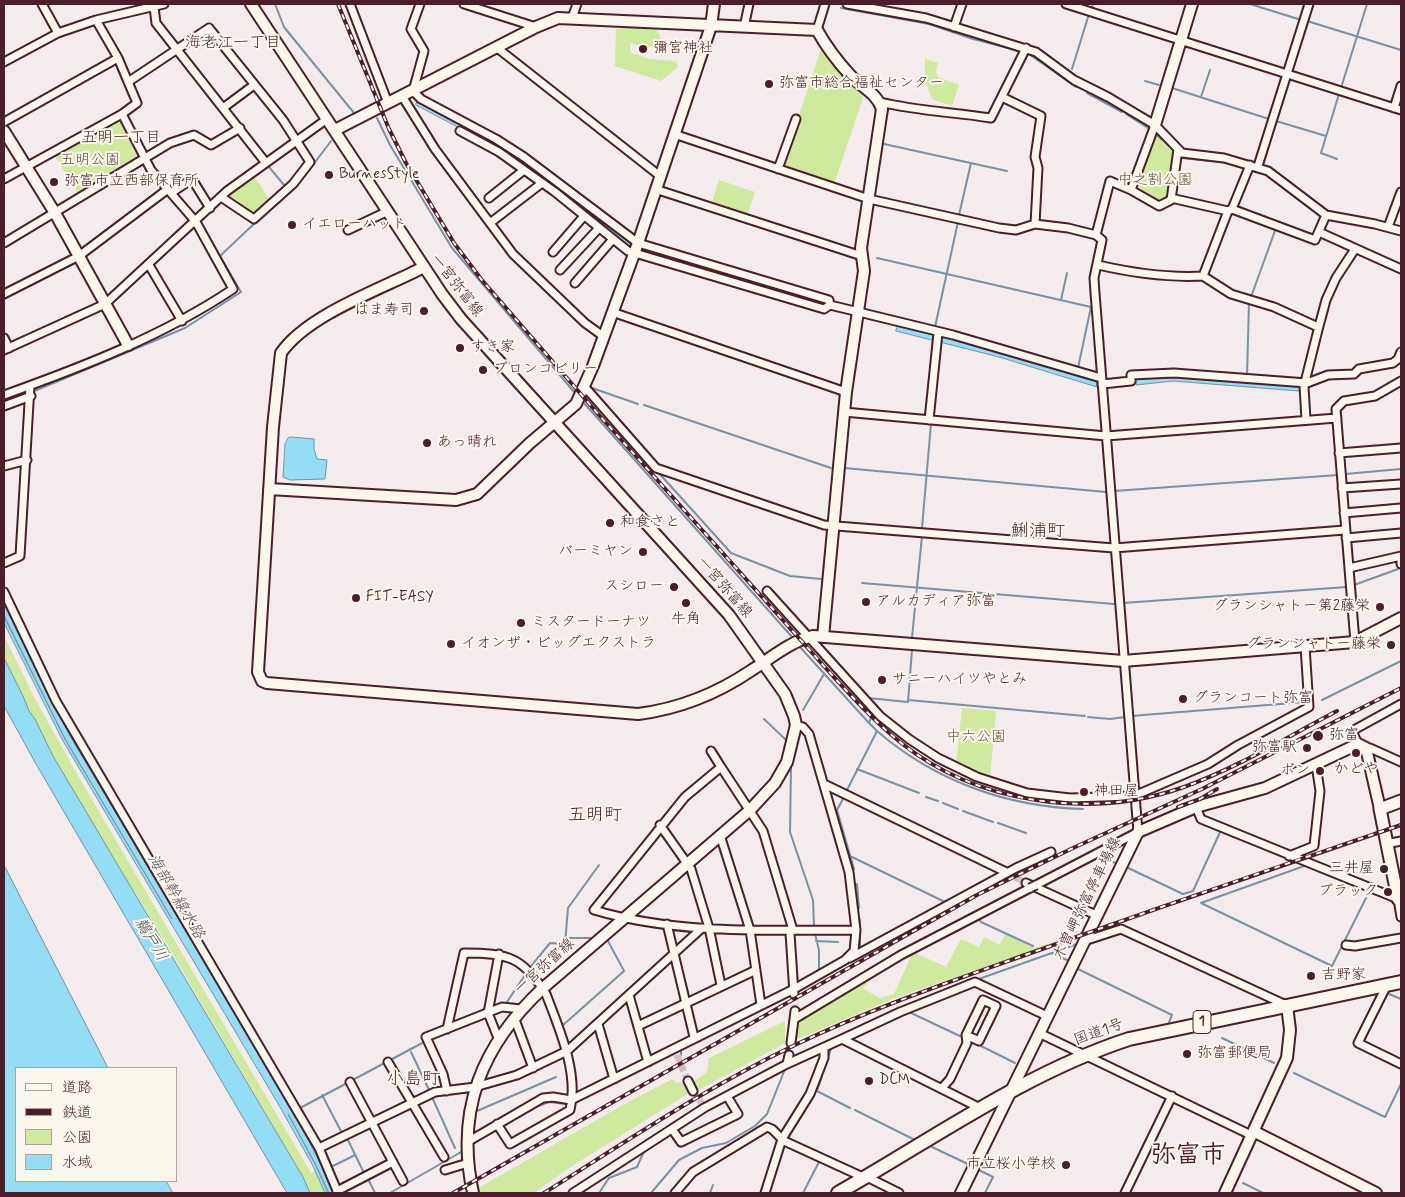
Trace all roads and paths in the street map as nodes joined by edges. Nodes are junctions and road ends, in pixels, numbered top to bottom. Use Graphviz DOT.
graph roads {
  1 [pos="42,4"];
  2 [pos="164,4"];
  3 [pos="251,4"];
  4 [pos="350,4"];
  5 [pos="420,4"];
  6 [pos="464,4"];
  7 [pos="577,4"];
  8 [pos="714,4"];
  9 [pos="749,4"];
  10 [pos="825,4"];
  11 [pos="847,4"];
  12 [pos="962,4"];
  13 [pos="1192,4"];
  14 [pos="1309,4"];
  15 [pos="1071,5"];
  16 [pos="154,7"];
  17 [pos="572,18"];
  18 [pos="96,20"];
  19 [pos="536,26"];
  20 [pos="711,26"];
  21 [pos="744,27"];
  22 [pos="954,27"];
  23 [pos="817,30"];
  24 [pos="58,33"];
  25 [pos="1181,40"];
  26 [pos="496,47"];
  27 [pos="1026,48"];
  28 [pos="178,50"];
  29 [pos="118,58"];
  30 [pos="4,62"];
  31 [pos="1287,73"];
  32 [pos="128,82"];
  33 [pos="254,85"];
  34 [pos="1401,86"];
  35 [pos="413,91"];
  36 [pos="402,96"];
  37 [pos="1002,97"];
  38 [pos="880,102"];
  39 [pos="388,104"];
  40 [pos="223,108"];
  41 [pos="1398,109"];
  42 [pos="122,114"];
  43 [pos="327,119"];
  44 [pos="796,119"];
  45 [pos="4,122"];
  46 [pos="1155,125"];
  47 [pos="240,128"];
  48 [pos="335,130"];
  49 [pos="466,130"];
  50 [pos="4,131"];
  51 [pos="674,134"];
  52 [pos="297,141"];
  53 [pos="1178,149"];
  54 [pos="145,159"];
  55 [pos="266,163"];
  56 [pos="1250,165"];
  57 [pos="26,166"];
  58 [pos="1258,166"];
  59 [pos="778,169"];
  60 [pos="524,170"];
  61 [pos="660,176"];
  62 [pos="4,179"];
  63 [pos="542,183"];
  64 [pos="655,189"];
  65 [pos="1131,190"];
  66 [pos="169,191"];
  67 [pos="1401,192"];
  68 [pos="221,197"];
  69 [pos="489,198"];
  70 [pos="1171,198"];
  71 [pos="869,199"];
  72 [pos="210,208"];
  73 [pos="1230,210"];
  74 [pos="386,212"];
  75 [pos="55,213"];
  76 [pos="1326,215"];
  77 [pos="584,216"];
  78 [pos="196,222"];
  79 [pos="490,223"];
  80 [pos="1035,224"];
  81 [pos="599,228"];
  82 [pos="1388,228"];
  83 [pos="348,230"];
  84 [pos="1401,231"];
  85 [pos="1319,232"];
  86 [pos="1096,235"];
  87 [pos="613,239"];
  88 [pos="4,243"];
  89 [pos="636,248"];
  90 [pos="1355,249"];
  91 [pos="553,252"];
  92 [pos="79,256"];
  93 [pos="862,256"];
  94 [pos="149,265"];
  95 [pos="1098,265"];
  96 [pos="422,268"];
  97 [pos="1401,269"];
  98 [pos="560,270"];
  99 [pos="1203,276"];
  100 [pos="575,284"];
  101 [pos="4,294"];
  102 [pos="105,304"];
  103 [pos="830,305"];
  104 [pos="612,312"];
  105 [pos="857,313"];
  106 [pos="182,320"];
  107 [pos="1318,327"];
  108 [pos="603,336"];
  109 [pos="938,336"];
  110 [pos="4,338"];
  111 [pos="128,345"];
  112 [pos="6,349"];
  113 [pos="1401,352"];
  114 [pos="1102,381"];
  115 [pos="1401,381"];
  116 [pos="1304,383"];
  117 [pos="584,386"];
  118 [pos="31,391"];
  119 [pos="846,392"];
  120 [pos="4,395"];
  121 [pos="4,406"];
  122 [pos="844,412"];
  123 [pos="1337,418"];
  124 [pos="929,420"];
  125 [pos="1306,420"];
  126 [pos="556,423"];
  127 [pos="1106,436"];
  128 [pos="1401,448"];
  129 [pos="1340,453"];
  130 [pos="27,460"];
  131 [pos="4,466"];
  132 [pos="1401,484"];
  133 [pos="1342,488"];
  134 [pos="269,489"];
  135 [pos="1401,508"];
  136 [pos="1344,512"];
  137 [pos="834,525"];
  138 [pos="1401,533"];
  139 [pos="1346,534"];
  140 [pos="1114,548"];
  141 [pos="1401,556"];
  142 [pos="4,564"];
  143 [pos="1401,564"];
  144 [pos="1349,568"];
  145 [pos="767,591"];
  146 [pos="4,592"];
  147 [pos="1401,618"];
  148 [pos="823,636"];
  149 [pos="808,637"];
  150 [pos="1355,642"];
  151 [pos="1305,646"];
  152 [pos="1124,661"];
  153 [pos="765,662"];
  154 [pos="1401,704"];
  155 [pos="796,725"];
  156 [pos="1362,746"];
  157 [pos="711,751"];
  158 [pos="1401,762"];
  159 [pos="1316,765"];
  160 [pos="721,767"];
  161 [pos="824,784"];
  162 [pos="1134,796"];
  163 [pos="1401,801"];
  164 [pos="1196,807"];
  165 [pos="1380,809"];
  166 [pos="750,810"];
  167 [pos="660,825"];
  168 [pos="1138,832"];
  169 [pos="720,835"];
  170 [pos="1401,841"];
  171 [pos="1386,844"];
  172 [pos="1051,852"];
  173 [pos="1289,856"];
  174 [pos="686,864"];
  175 [pos="1006,872"];
  176 [pos="1030,886"];
  177 [pos="1400,900"];
  178 [pos="1096,915"];
  179 [pos="626,916"];
  180 [pos="1401,917"];
  181 [pos="666,924"];
  182 [pos="706,928"];
  183 [pos="750,930"];
  184 [pos="793,930"];
  185 [pos="856,930"];
  186 [pos="1401,938"];
  187 [pos="1084,941"];
  188 [pos="1346,945"];
  189 [pos="499,954"];
  190 [pos="674,954"];
  191 [pos="845,960"];
  192 [pos="756,970"];
  193 [pos="1401,982"];
  194 [pos="721,985"];
  195 [pos="1387,985"];
  196 [pos="543,988"];
  197 [pos="794,992"];
  198 [pos="629,995"];
  199 [pos="686,1003"];
  200 [pos="761,1005"];
  201 [pos="1287,1005"];
  202 [pos="488,1013"];
  203 [pos="518,1013"];
  204 [pos="1047,1016"];
  205 [pos="598,1024"];
  206 [pos="638,1026"];
  207 [pos="447,1029"];
  208 [pos="1039,1032"];
  209 [pos="966,1035"];
  210 [pos="694,1037"];
  211 [pos="498,1038"];
  212 [pos="842,1039"];
  213 [pos="791,1043"];
  214 [pos="824,1047"];
  215 [pos="567,1051"];
  216 [pos="789,1055"];
  217 [pos="1086,1055"];
  218 [pos="388,1062"];
  219 [pos="648,1062"];
  220 [pos="787,1064"];
  221 [pos="1401,1064"];
  222 [pos="532,1068"];
  223 [pos="614,1079"];
  224 [pos="688,1081"];
  225 [pos="350,1082"];
  226 [pos="475,1087"];
  227 [pos="942,1088"];
  228 [pos="447,1091"];
  229 [pos="693,1091"];
  230 [pos="1012,1091"];
  231 [pos="727,1096"];
  232 [pos="1172,1096"];
  233 [pos="571,1100"];
  234 [pos="412,1102"];
  235 [pos="982,1109"];
  236 [pos="372,1122"];
  237 [pos="497,1124"];
  238 [pos="672,1128"];
  239 [pos="1254,1134"];
  240 [pos="782,1139"];
  241 [pos="469,1141"];
  242 [pos="319,1148"];
  243 [pos="444,1157"];
  244 [pos="393,1162"];
  245 [pos="468,1162"];
  246 [pos="445,1170"];
  247 [pos="866,1178"];
  248 [pos="403,1181"];
  249 [pos="337,1192"];
  250 [pos="473,1193"];
  251 [pos="573,1193"];
  252 [pos="675,1193"];
  253 [pos="765,1193"];
  254 [pos="838,1193"];
  255 [pos="900,1193"];
  256 [pos="961,1193"];
  257 [pos="1125,1193"];
  258 [pos="1225,1193"];
  259 [pos="1376,1193"];
  1 -- 24 [label="street"];
  2 -- 16 [label="street"];
  3 -- 43 [label="street, 一宮弥富線"];
  4 -- 39 [label="street"];
  5 -- 35 [label="street"];
  6 -- 19 [label="street"];
  7 -- 17 [label="street"];
  8 -- 20 [label="street"];
  9 -- 21 [label="street"];
  10 -- 23 [label="street"];
  11 -- 22 [label="street"];
  12 -- 22 [label="street"];
  13 -- 25 [label="street"];
  14 -- 31 [label="street"];
  15 -- 25 [label="street"];
  16 -- 18 [label="street"];
  16 -- 28 [label="street"];
  17 -- 19 [label="street"];
  17 -- 20 [label="street"];
  18 -- 24 [label="street"];
  18 -- 29 [label="street"];
  19 -- 26 [label="street"];
  20 -- 21 [label="street"];
  20 -- 51 [label="street"];
  21 -- 23 [label="street"];
  22 -- 27 [label="street"];
  23 -- 38 [label="street"];
  24 -- 30 [label="street"];
  25 -- 31 [label="street"];
  25 -- 46 [label="street"];
  26 -- 35 [label="street"];
  26 -- 61 [label="street"];
  27 -- 37 [label="street"];
  27 -- 46 [label="street"];
  28 -- 32 [label="street"];
  28 -- 33 [label="street"];
  28 -- 40 [label="street"];
  29 -- 32 [label="street"];
  29 -- 45 [label="street"];
  31 -- 41 [label="street"];
  31 -- 58 [label="street"];
  32 -- 42 [label="street"];
  33 -- 40 [label="street"];
  33 -- 52 [label="street"];
  34 -- 41 [label="street"];
  35 -- 36 [label="street"];
  35 -- 49 [label="street"];
  36 -- 39 [label="street"];
  36 -- 79 [label="street"];
  37 -- 38 [label="street"];
  37 -- 80 [label="street"];
  38 -- 71 [label="street"];
  39 -- 48 [label="street"];
  40 -- 47 [label="street"];
  42 -- 54 [label="street"];
  42 -- 57 [label="street"];
  43 -- 48 [label="street, 一宮弥富線"];
  43 -- 52 [label="street"];
  44 -- 59 [label="street"];
  46 -- 53 [label="street"];
  46 -- 65 [label="street"];
  47 -- 54 [label="street"];
  47 -- 55 [label="street"];
  48 -- 74 [label="street, 一宮弥富線"];
  49 -- 60 [label="street"];
  49 -- 89 [label="street"];
  50 -- 57 [label="street"];
  51 -- 59 [label="street"];
  51 -- 61 [label="street"];
  52 -- 55 [label="street"];
  52 -- 68 [label="street"];
  53 -- 56 [label="street"];
  53 -- 70 [label="street"];
  54 -- 66 [label="street"];
  54 -- 75 [label="street"];
  55 -- 68 [label="street"];
  56 -- 58 [label="street"];
  56 -- 73 [label="street"];
  57 -- 62 [label="street"];
  57 -- 75 [label="street"];
  58 -- 76 [label="street"];
  59 -- 71 [label="street"];
  60 -- 63 [label="street"];
  60 -- 69 [label="street"];
  61 -- 64 [label="street"];
  63 -- 77 [label="street"];
  63 -- 79 [label="street"];
  64 -- 89 [label="street"];
  64 -- 93 [label="street"];
  65 -- 70 [label="street"];
  65 -- 86 [label="street"];
  66 -- 72 [label="street"];
  66 -- 78 [label="street"];
  66 -- 92 [label="street"];
  67 -- 82 [label="street"];
  68 -- 72 [label="street"];
  70 -- 73 [label="street"];
  71 -- 80 [label="street"];
  71 -- 93 [label="street"];
  72 -- 78 [label="street"];
  73 -- 85 [label="street"];
  73 -- 99 [label="street"];
  74 -- 83 [label="street"];
  74 -- 96 [label="street, 一宮弥富線"];
  75 -- 88 [label="street"];
  75 -- 92 [label="street"];
  76 -- 82 [label="street"];
  76 -- 85 [label="street"];
  77 -- 81 [label="street"];
  77 -- 91 [label="street"];
  78 -- 94 [label="street"];
  78 -- 106 [label="street"];
  79 -- 108 [label="street"];
  80 -- 86 [label="street"];
  81 -- 87 [label="street"];
  81 -- 98 [label="street"];
  82 -- 84 [label="street"];
  85 -- 90 [label="street"];
  86 -- 95 [label="street"];
  87 -- 89 [label="street"];
  87 -- 100 [label="street"];
  89 -- 103 [label="street"];
  89 -- 103 [label="street"];
  89 -- 104 [label="street"];
  90 -- 97 [label="street"];
  90 -- 107 [label="street"];
  92 -- 101 [label="street"];
  92 -- 102 [label="street"];
  93 -- 105 [label="street"];
  94 -- 102 [label="street"];
  94 -- 106 [label="street"];
  95 -- 99 [label="street"];
  95 -- 114 [label="street"];
  96 -- 126 [label="street, 一宮弥富線"];
  96 -- 134 [label="street"];
  99 -- 107 [label="street"];
  102 -- 111 [label="street"];
  102 -- 112 [label="street"];
  103 -- 105 [label="street"];
  104 -- 108 [label="street"];
  104 -- 119 [label="street"];
  105 -- 109 [label="street"];
  105 -- 119 [label="street"];
  106 -- 111 [label="street"];
  107 -- 116 [label="street"];
  108 -- 117 [label="street"];
  109 -- 114 [label="street"];
  109 -- 124 [label="street"];
  110 -- 112 [label="street"];
  111 -- 118 [label="street"];
  113 -- 116 [label="street"];
  114 -- 116 [label="street"];
  114 -- 127 [label="street"];
  115 -- 123 [label="street"];
  116 -- 125 [label="street"];
  117 -- 126 [label="street"];
  117 -- 137 [label="street"];
  118 -- 120 [label="street"];
  118 -- 121 [label="street"];
  118 -- 130 [label="street"];
  119 -- 122 [label="street"];
  122 -- 124 [label="street"];
  122 -- 137 [label="street"];
  123 -- 125 [label="street"];
  123 -- 129 [label="street"];
  124 -- 127 [label="street"];
  125 -- 127 [label="street"];
  126 -- 134 [label="street"];
  126 -- 153 [label="street, 一宮弥富線"];
  127 -- 140 [label="street"];
  128 -- 129 [label="street"];
  129 -- 133 [label="street"];
  130 -- 131 [label="street"];
  130 -- 142 [label="street"];
  132 -- 133 [label="street"];
  133 -- 136 [label="street"];
  134 -- 153 [label="street"];
  135 -- 136 [label="street"];
  136 -- 139 [label="street"];
  137 -- 140 [label="street"];
  137 -- 148 [label="street"];
  138 -- 139 [label="street"];
  139 -- 140 [label="street"];
  139 -- 144 [label="street"];
  140 -- 152 [label="street"];
  141 -- 143 [label="street"];
  141 -- 144 [label="street"];
  144 -- 150 [label="street"];
  145 -- 149 [label="street"];
  146 -- 242 [label="street"];
  147 -- 150 [label="street"];
  148 -- 149 [label="street"];
  148 -- 152 [label="street"];
  149 -- 153 [label="street"];
  149 -- 162 [label="street"];
  150 -- 151 [label="street"];
  151 -- 152 [label="street"];
  151 -- 162 [label="street"];
  152 -- 162 [label="street"];
  153 -- 155 [label="street, 一宮弥富線"];
  154 -- 156 [label="street"];
  155 -- 161 [label="street"];
  155 -- 166 [label="street, 一宮弥富線"];
  156 -- 158 [label="street"];
  156 -- 159 [label="street, 木曽岬弥富停車場線"];
  156 -- 165 [label="street"];
  157 -- 160 [label="street"];
  159 -- 164 [label="street, 木曽岬弥富停車場線"];
  159 -- 173 [label="street"];
  160 -- 166 [label="street"];
  160 -- 167 [label="street"];
  161 -- 175 [label="street"];
  161 -- 185 [label="street"];
  162 -- 168 [label="street"];
  163 -- 165 [label="main road"];
  164 -- 168 [label="street, 木曽岬弥富停車場線"];
  164 -- 173 [label="street"];
  165 -- 171 [label="main road"];
  166 -- 169 [label="street, 一宮弥富線"];
  166 -- 184 [label="street"];
  167 -- 174 [label="street"];
  167 -- 179 [label="street"];
  168 -- 176 [label="street"];
  168 -- 178 [label="street, 木曽岬弥富停車場線"];
  169 -- 174 [label="street, 一宮弥富線"];
  169 -- 183 [label="street"];
  170 -- 171 [label="street"];
  171 -- 177 [label="main road"];
  172 -- 191 [label="street"];
  173 -- 177 [label="street"];
  174 -- 179 [label="street, 一宮弥富線"];
  174 -- 182 [label="street"];
  176 -- 178 [label="street"];
  176 -- 213 [label="street"];
  177 -- 180 [label="street"];
  178 -- 187 [label="street, 木曽岬弥富停車場線"];
  179 -- 181 [label="street"];
  179 -- 196 [label="street, 一宮弥富線"];
  181 -- 182 [label="street"];
  181 -- 190 [label="street"];
  182 -- 183 [label="street"];
  182 -- 190 [label="street"];
  182 -- 194 [label="street"];
  183 -- 184 [label="street"];
  183 -- 192 [label="street"];
  184 -- 185 [label="street"];
  184 -- 197 [label="street"];
  185 -- 191 [label="street"];
  186 -- 188 [label="street"];
  187 -- 201 [label="street"];
  187 -- 204 [label="street, 木曽岬弥富停車場線"];
  189 -- 196 [label="street"];
  189 -- 202 [label="street"];
  189 -- 207 [label="street"];
  190 -- 198 [label="street"];
  190 -- 199 [label="street"];
  191 -- 197 [label="street"];
  192 -- 194 [label="street"];
  192 -- 200 [label="street"];
  193 -- 195 [label="highway, 国道1号 / 1"];
  194 -- 199 [label="street"];
  195 -- 201 [label="highway, 国道1号 / 1"];
  195 -- 221 [label="street"];
  196 -- 203 [label="street, 一宮弥富線"];
  196 -- 215 [label="street"];
  197 -- 200 [label="street"];
  198 -- 205 [label="street"];
  198 -- 206 [label="street"];
  199 -- 206 [label="street"];
  199 -- 210 [label="street"];
  200 -- 210 [label="street"];
  201 -- 217 [label="highway, 国道1号 / 1"];
  201 -- 239 [label="street"];
  202 -- 203 [label="street"];
  202 -- 207 [label="street"];
  202 -- 211 [label="street"];
  203 -- 211 [label="street, 一宮弥富線"];
  203 -- 222 [label="street"];
  204 -- 208 [label="street, 木曽岬弥富停車場線"];
  204 -- 212 [label="street"];
  205 -- 215 [label="street"];
  205 -- 223 [label="street"];
  206 -- 219 [label="street"];
  207 -- 228 [label="street"];
  208 -- 217 [label="street"];
  208 -- 230 [label="street, 木曽岬弥富停車場線"];
  209 -- 209 [label="street"];
  209 -- 227 [label="street"];
  210 -- 219 [label="street"];
  211 -- 226 [label="street, 一宮弥富線"];
  212 -- 214 [label="street"];
  212 -- 227 [label="street"];
  214 -- 220 [label="street"];
  214 -- 240 [label="street"];
  215 -- 222 [label="street"];
  215 -- 233 [label="street"];
  216 -- 220 [label="street"];
  217 -- 230 [label="highway, 国道1号 / 1"];
  217 -- 232 [label="street"];
  218 -- 234 [label="street"];
  219 -- 223 [label="street"];
  220 -- 231 [label="street"];
  222 -- 226 [label="street"];
  223 -- 233 [label="street"];
  224 -- 229 [label="street"];
  225 -- 236 [label="street"];
  226 -- 228 [label="street"];
  226 -- 241 [label="street, 一宮弥富線"];
  227 -- 235 [label="street"];
  228 -- 234 [label="street"];
  230 -- 235 [label="highway, 国道1号 / 1"];
  230 -- 256 [label="street, 木曽岬弥富停車場線"];
  231 -- 238 [label="street"];
  231 -- 238 [label="street"];
  232 -- 239 [label="street"];
  232 -- 257 [label="street"];
  233 -- 237 [label="street"];
  233 -- 237 [label="street"];
  234 -- 236 [label="street"];
  234 -- 243 [label="street"];
  235 -- 247 [label="highway, 国道1号 / 1"];
  236 -- 242 [label="street"];
  236 -- 244 [label="street"];
  237 -- 241 [label="street"];
  238 -- 251 [label="street"];
  239 -- 258 [label="street"];
  239 -- 259 [label="street"];
  240 -- 247 [label="street"];
  240 -- 252 [label="street"];
  240 -- 253 [label="street"];
  241 -- 245 [label="street, 一宮弥富線"];
  242 -- 249 [label="street"];
  244 -- 248 [label="street"];
  244 -- 249 [label="street"];
  245 -- 246 [label="street"];
  245 -- 250 [label="street, 一宮弥富線"];
  247 -- 254 [label="highway, 国道1号 / 1"];
  247 -- 255 [label="street"];
}
